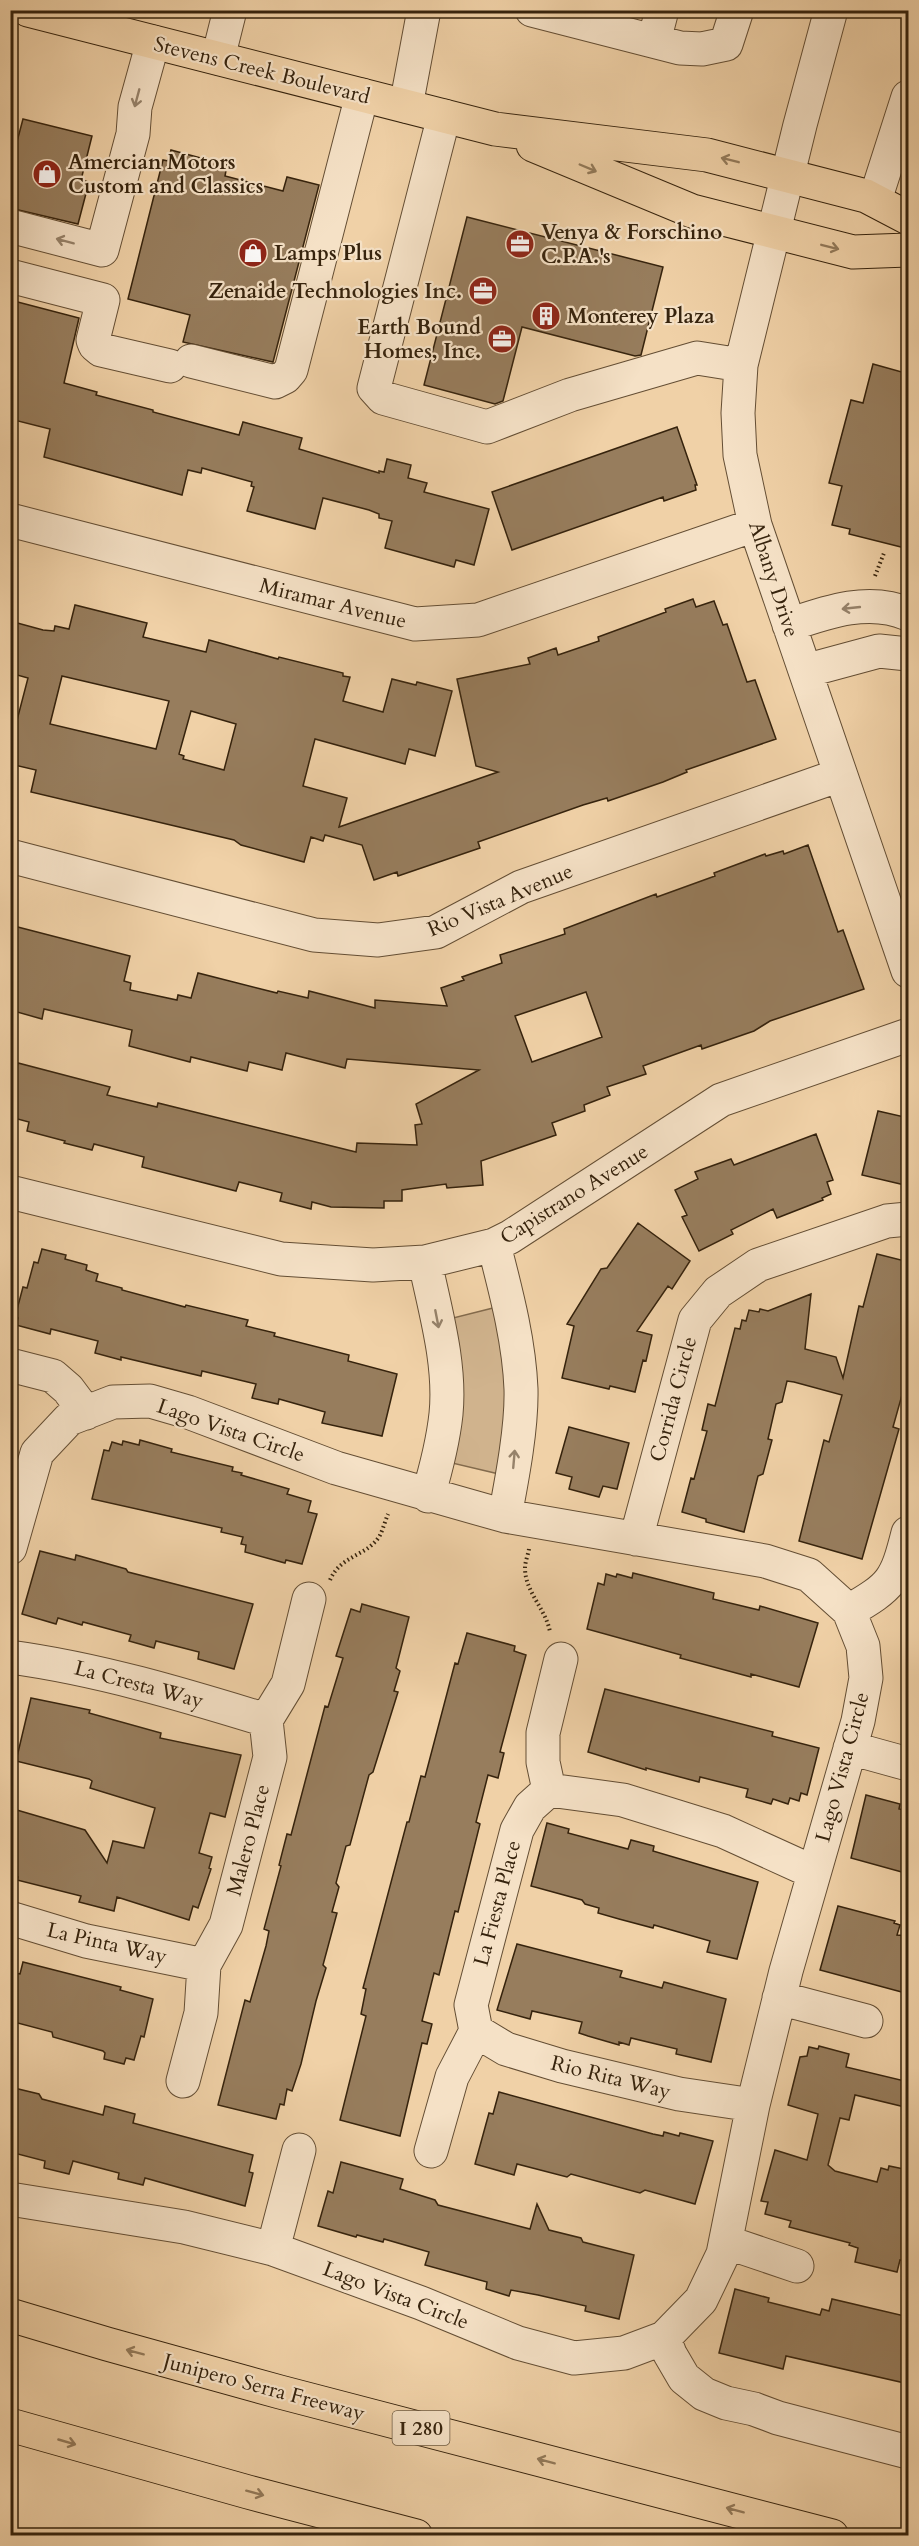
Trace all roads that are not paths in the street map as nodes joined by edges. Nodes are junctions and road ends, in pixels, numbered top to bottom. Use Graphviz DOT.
graph roads {
  1 [pos="28,10"];
  2 [pos="230,10"];
  3 [pos="424,10"];
  4 [pos="532,10"];
  5 [pos="662,10"];
  6 [pos="737,10"];
  7 [pos="831,10"];
  8 [pos="654,41"];
  9 [pos="153,42"];
  10 [pos="218,58"];
  11 [pos="362,95"];
  12 [pos="909,97"];
  13 [pos="406,106"];
  14 [pos="444,116"];
  15 [pos="495,129"];
  16 [pos="787,175"];
  17 [pos="874,200"];
  18 [pos="909,218"];
  19 [pos="10,226"];
  20 [pos="773,232"];
  21 [pos="102,250"];
  22 [pos="909,250"];
  23 [pos="10,276"];
  24 [pos="103,300"];
  25 [pos="741,365"];
  26 [pos="10,520"];
  27 [pos="755,525"];
  28 [pos="909,614"];
  29 [pos="789,625"];
  30 [pos="909,654"];
  31 [pos="805,671"];
  32 [pos="840,775"];
  33 [pos="10,856"];
  34 [pos="909,971"];
  35 [pos="909,1035"];
  36 [pos="10,1192"];
  37 [pos="909,1219"];
  38 [pos="494,1245"];
  39 [pos="425,1262"];
  40 [pos="10,1365"];
  41 [pos="86,1413"];
  42 [pos="428,1496"];
  43 [pos="504,1516"];
  44 [pos="909,1533"];
  45 [pos="636,1539"];
  46 [pos="10,1548"];
  47 [pos="319,1593"];
  48 [pos="849,1611"];
  49 [pos="10,1657"];
  50 [pos="561,1659"];
  51 [pos="266,1720"];
  52 [pos="850,1748"];
  53 [pos="909,1764"];
  54 [pos="549,1790"];
  55 [pos="813,1872"];
  56 [pos="10,1918"];
  57 [pos="204,1965"];
  58 [pos="779,1998"];
  59 [pos="866,2021"];
  60 [pos="476,2031"];
  61 [pos="183,2081"];
  62 [pos="753,2105"];
  63 [pos="299,2150"];
  64 [pos="431,2151"];
  65 [pos="10,2199"];
  66 [pos="726,2242"];
  67 [pos="273,2250"];
  68 [pos="797,2266"];
  69 [pos="10,2315"];
  70 [pos="664,2338"];
  71 [pos="10,2425"];
  72 [pos="909,2452"];
  73 [pos="416,2535"];
  74 [pos="832,2535"];
  1 -- 9 [label="main road, Stevens Creek Boulevard"];
  2 -- 10 [label="street"];
  3 -- 13 [label="street"];
  4 -- 8 [label="street"];
  5 -- 8 [label="street"];
  6 -- 8 [label="street"];
  7 -- 16 [label="street, Albany Drive"];
  9 -- 10 [label="main road, Stevens Creek Boulevard"];
  9 -- 21 [label="street, one-way"];
  10 -- 11 [label="main road, Stevens Creek Boulevard"];
  11 -- 13 [label="main road, Stevens Creek Boulevard"];
  11 -- 24 [label="street"];
  12 -- 17 [label="street"];
  13 -- 14 [label="main road, Stevens Creek Boulevard"];
  14 -- 15 [label="main road, Stevens Creek Boulevard"];
  14 -- 25 [label="street"];
  16 -- 15 [label="main road, Stevens Creek Boulevard, one-way"];
  15 -- 20 [label="main road, Stevens Creek Boulevard, one-way"];
  16 -- 17 [label="main road, Stevens Creek Boulevard"];
  16 -- 20 [label="street, Albany Drive"];
  17 -- 18 [label="main road, Stevens Creek Boulevard"];
  21 -- 19 [label="street, one-way"];
  20 -- 22 [label="main road, Stevens Creek Boulevard, one-way"];
  20 -- 25 [label="street, Albany Drive"];
  21 -- 24 [label="street"];
  23 -- 24 [label="street"];
  25 -- 27 [label="street, Albany Drive"];
  26 -- 27 [label="street, Miramar Avenue"];
  27 -- 29 [label="street, Albany Drive"];
  28 -- 29 [label="street, one-way"];
  29 -- 31 [label="street, Albany Drive"];
  30 -- 31 [label="street"];
  31 -- 32 [label="street, Albany Drive"];
  32 -- 33 [label="street, Rio Vista Avenue"];
  32 -- 34 [label="street, Albany Drive"];
  35 -- 38 [label="street, Capistrano Avenue"];
  36 -- 39 [label="street, Capistrano Avenue"];
  37 -- 45 [label="street, Corrida Circle"];
  38 -- 39 [label="street, Capistrano Avenue"];
  43 -- 38 [label="street, one-way"];
  39 -- 42 [label="street, one-way"];
  40 -- 41 [label="street"];
  41 -- 42 [label="street, Lago Vista Circle"];
  41 -- 46 [label="street, Lago Vista Circle"];
  42 -- 43 [label="street, Lago Vista Circle"];
  43 -- 45 [label="street, Lago Vista Circle"];
  44 -- 48 [label="street"];
  45 -- 48 [label="street, Lago Vista Circle"];
  47 -- 51 [label="street"];
  48 -- 52 [label="street, Lago Vista Circle"];
  49 -- 51 [label="street, La Cresta Way"];
  50 -- 54 [label="street"];
  51 -- 57 [label="street, Malero Place"];
  52 -- 53 [label="street"];
  52 -- 55 [label="street, Lago Vista Circle"];
  54 -- 55 [label="street"];
  54 -- 60 [label="street, La Fiesta Place"];
  55 -- 58 [label="street, Lago Vista Circle"];
  56 -- 57 [label="street, La Pinta Way"];
  57 -- 61 [label="street, Malero Place"];
  58 -- 59 [label="street"];
  58 -- 62 [label="street, Lago Vista Circle"];
  60 -- 62 [label="street, Rio Rita Way"];
  60 -- 64 [label="street"];
  62 -- 66 [label="street, Lago Vista Circle"];
  63 -- 67 [label="street"];
  65 -- 67 [label="street, Lago Vista Circle"];
  66 -- 68 [label="street"];
  66 -- 70 [label="street, Lago Vista Circle"];
  67 -- 70 [label="street, Lago Vista Circle"];
  74 -- 69 [label="main road, Junipero Serra Freeway / I 280, one-way"];
  70 -- 72 [label="street"];
  71 -- 73 [label="main road, one-way"];
}
